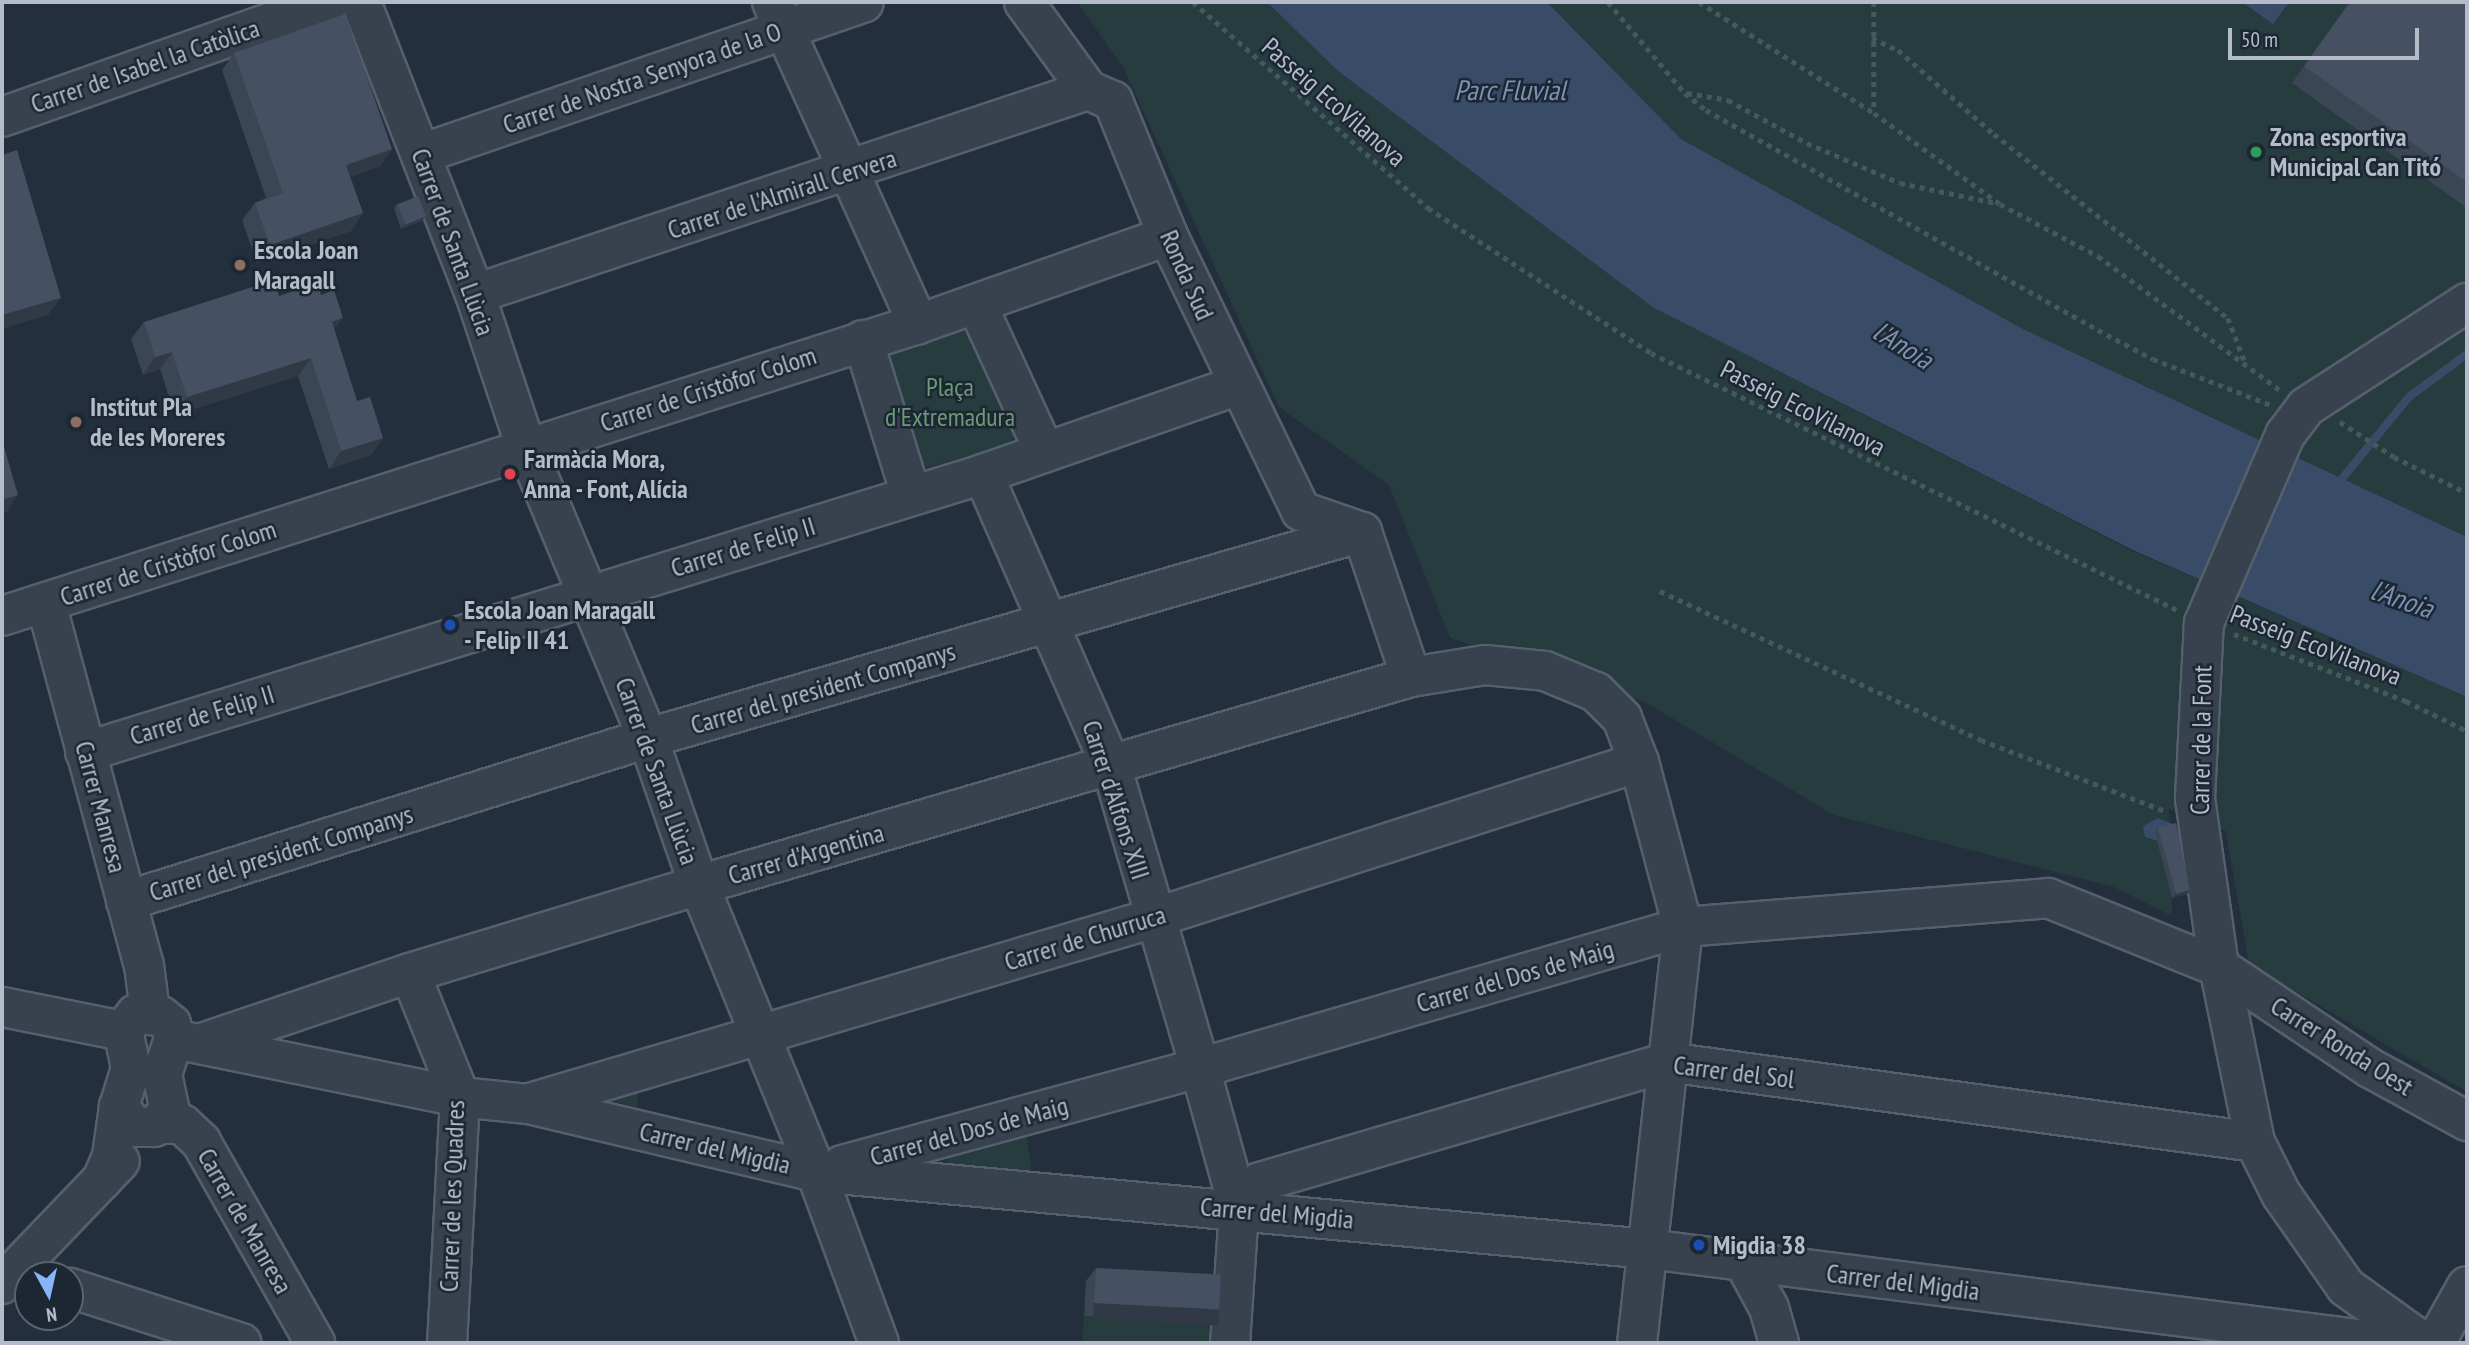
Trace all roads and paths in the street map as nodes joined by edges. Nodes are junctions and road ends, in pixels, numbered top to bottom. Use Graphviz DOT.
graph roads {
  1 [pos="329,2"];
  2 [pos="361,2"];
  3 [pos="864,2"];
  4 [pos="1024,2"];
  5 [pos="1193,2"];
  6 [pos="1608,2"];
  7 [pos="1699,2"];
  8 [pos="1874,2"];
  9 [pos="778,15"];
  10 [pos="1872,38"];
  11 [pos="1088,90"];
  12 [pos="1685,93"];
  13 [pos="1874,113"];
  14 [pos="2,117"];
  15 [pos="421,154"];
  16 [pos="848,173"];
  17 [pos="2000,204"];
  18 [pos="1168,236"];
  19 [pos="475,294"];
  20 [pos="2467,303"];
  21 [pos="978,305"];
  22 [pos="918,324"];
  23 [pos="863,340"];
  24 [pos="2246,366"];
  25 [pos="1238,385"];
  26 [pos="2296,421"];
  27 [pos="2344,424"];
  28 [pos="526,447"];
  29 [pos="1044,451"];
  30 [pos="983,474"];
  31 [pos="2467,493"];
  32 [pos="911,495"];
  33 [pos="1362,531"];
  34 [pos="1660,591"];
  35 [pos="589,595"];
  36 [pos="46,603"];
  37 [pos="2,616"];
  38 [pos="2205,620"];
  39 [pos="1049,624"];
  40 [pos="1411,677"];
  41 [pos="2467,731"];
  42 [pos="648,738"];
  43 [pos="85,752"];
  44 [pos="1639,762"];
  45 [pos="1111,765"];
  46 [pos="2198,824"];
  47 [pos="699,885"];
  48 [pos="126,901"];
  49 [pos="1154,918"];
  50 [pos="1683,927"];
  51 [pos="2219,967"];
  52 [pos="410,973"];
  53 [pos="2,1007"];
  54 [pos="163,1031"];
  55 [pos="758,1035"];
  56 [pos="1667,1062"];
  57 [pos="1200,1068"];
  58 [pos="460,1097"];
  59 [pos="528,1104"];
  60 [pos="119,1107"];
  61 [pos="2467,1121"];
  62 [pos="156,1126"];
  63 [pos="2255,1142"];
  64 [pos="816,1172"];
  65 [pos="102,1180"];
  66 [pos="1239,1209"];
  67 [pos="1648,1249"];
  68 [pos="31,1261"];
  69 [pos="1744,1262"];
  70 [pos="2467,1286"];
  71 [pos="84,1293"];
  72 [pos="2249,1335"];
  73 [pos="241,1343"];
  74 [pos="315,1343"];
  75 [pos="447,1343"];
  76 [pos="878,1343"];
  77 [pos="1230,1343"];
  78 [pos="1637,1343"];
  79 [pos="1779,1343"];
  80 [pos="2389,1343"];
  81 [pos="2424,1343"];
  82 [pos="2435,1343"];
  1 -- 14 [label="street, Carrer de Isabel la Catòlica"];
  2 -- 15 [label="street, Carrer de Santa Llùcia"];
  3 -- 9 [label="street, Carrer de Nostra Senyora de la O"];
  4 -- 11 [label="street, Ronda Sud"];
  5 -- 38 [label="path, Passeig EcoVilanova"];
  6 -- 12 [label="path"];
  7 -- 13 [label="path"];
  8 -- 10 [label="path"];
  9 -- 15 [label="street, Carrer de Nostra Senyora de la O"];
  9 -- 16 [label="street"];
  10 -- 13 [label="path"];
  10 -- 24 [label="path"];
  11 -- 16 [label="street, Carrer de l'Almirall Cervera"];
  11 -- 18 [label="street, Ronda Sud"];
  12 -- 17 [label="path"];
  12 -- 26 [label="path"];
  13 -- 17 [label="path"];
  15 -- 19 [label="street, Carrer de Santa Llùcia"];
  16 -- 19 [label="street, Carrer de l'Almirall Cervera"];
  16 -- 22 [label="street"];
  17 -- 24 [label="path"];
  18 -- 21 [label="street, Carrer de Cristòfor Colom"];
  18 -- 25 [label="street, Ronda Sud"];
  19 -- 28 [label="street, Carrer de Santa Llùcia"];
  20 -- 26 [label="street"];
  21 -- 22 [label="street, Carrer de Cristòfor Colom"];
  21 -- 29 [label="street"];
  22 -- 23 [label="street, Carrer de Cristòfor Colom"];
  23 -- 28 [label="street, Carrer de Cristòfor Colom"];
  23 -- 32 [label="street"];
  24 -- 26 [label="path"];
  25 -- 29 [label="street, Carrer de Felip II"];
  25 -- 33 [label="street, Ronda Sud"];
  26 -- 38 [label="street, Carrer de la Font"];
  27 -- 31 [label="path"];
  28 -- 35 [label="street, Carrer de Santa Llùcia"];
  28 -- 36 [label="street, Carrer de Cristòfor Colom"];
  29 -- 30 [label="street, Carrer de Felip II"];
  30 -- 32 [label="street, Carrer de Felip II"];
  30 -- 39 [label="street, Carrer d'Alfons XIII"];
  32 -- 35 [label="street, Carrer de Felip II"];
  33 -- 39 [label="street, Carrer del president Companys"];
  33 -- 40 [label="street"];
  34 -- 46 [label="path"];
  35 -- 42 [label="street, Carrer de Santa Llùcia"];
  35 -- 43 [label="street, Carrer de Felip II"];
  36 -- 37 [label="street, Carrer de Cristòfor Colom"];
  36 -- 43 [label="street, Carrer Manresa"];
  38 -- 41 [label="path, Passeig EcoVilanova"];
  38 -- 46 [label="street, Carrer de la Font"];
  39 -- 42 [label="street, Carrer del president Companys"];
  39 -- 45 [label="street, Carrer d'Alfons XIII"];
  40 -- 44 [label="street, Carrer d'Argentina"];
  40 -- 45 [label="street, Carrer d'Argentina"];
  42 -- 47 [label="street, Carrer de Santa Llùcia"];
  42 -- 48 [label="street, Carrer del president Companys"];
  43 -- 48 [label="street, Carrer Manresa"];
  44 -- 49 [label="street, Carrer de Churruca"];
  44 -- 50 [label="street, Carrer d'Argentina"];
  45 -- 47 [label="street, Carrer d'Argentina"];
  45 -- 49 [label="street, Carrer d'Alfons XIII"];
  46 -- 51 [label="street, Carrer de la Font"];
  47 -- 52 [label="street, Carrer d'Argentina"];
  47 -- 55 [label="street, Carrer de Santa Llùcia"];
  48 -- 54 [label="street, Carrer Manresa"];
  49 -- 55 [label="street, Carrer de Churruca"];
  49 -- 57 [label="street, Carrer d'Alfons XIII"];
  50 -- 51 [label="street, Carrer del Dos de Maig"];
  50 -- 56 [label="street"];
  50 -- 57 [label="street, Carrer del Dos de Maig"];
  51 -- 61 [label="street, Carrer Ronda Oest"];
  51 -- 63 [label="street, Carrer de la Font"];
  52 -- 54 [label="street, Carrer d'Argentina"];
  52 -- 58 [label="street, Carrer de les Quadres"];
  53 -- 54 [label="street, Carrer del Migdia"];
  54 -- 58 [label="street, Carrer del Migdia"];
  54 -- 60 [label="street, Carrer Manresa"];
  54 -- 62 [label="street"];
  55 -- 59 [label="street, Carrer de Churruca"];
  55 -- 64 [label="street, Carrer de Santa Llùcia"];
  56 -- 63 [label="street, Carrer del Sol"];
  56 -- 66 [label="street, Carrer del Sol"];
  56 -- 67 [label="street"];
  57 -- 64 [label="street, Carrer del Dos de Maig"];
  57 -- 66 [label="street, Carrer d'Alfons XIII"];
  58 -- 59 [label="street, Carrer del Migdia"];
  58 -- 75 [label="street, Carrer de les Quadres"];
  59 -- 64 [label="street, Carrer del Migdia"];
  60 -- 62 [label="street, Carrer de Manresa"];
  60 -- 65 [label="street, Carrer Manresa"];
  62 -- 65 [label="street"];
  62 -- 74 [label="street, Carrer de Manresa"];
  63 -- 81 [label="street, Carrer de la Font"];
  64 -- 66 [label="street, Carrer del Migdia"];
  64 -- 76 [label="street, Carrer de Santa Llùcia"];
  65 -- 68 [label="street"];
  66 -- 67 [label="street, Carrer del Migdia"];
  66 -- 77 [label="street, Carrer d'Alfons XIII"];
  67 -- 69 [label="street, Carrer del Migdia"];
  67 -- 78 [label="street"];
  69 -- 72 [label="street, Carrer del Migdia"];
  69 -- 79 [label="street"];
  70 -- 82 [label="street"];
  71 -- 73 [label="street"];
  72 -- 80 [label="street, Carrer del Migdia"];
}
